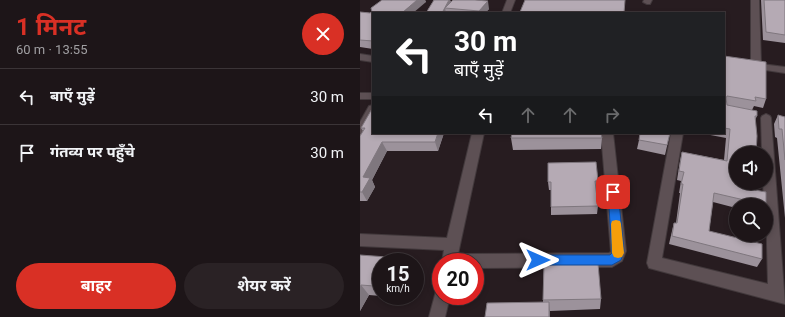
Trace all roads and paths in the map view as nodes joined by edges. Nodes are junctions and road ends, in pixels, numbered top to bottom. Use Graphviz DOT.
graph roads {
  1 [pos="511,0"];
  2 [pos="755,0"];
  3 [pos="506,12"];
  4 [pos="360,57"];
  5 [pos="372,59"];
  6 [pos="725,61"];
  7 [pos="756,66"];
  8 [pos="785,70"];
  9 [pos="360,96"];
  10 [pos="372,96"];
  11 [pos="372,110"];
  12 [pos="768,118"];
  13 [pos="360,133"];
  14 [pos="478,134"];
  15 [pos="607,134"];
  16 [pos="677,134"];
  17 [pos="360,240"];
  18 [pos="453,244"];
  19 [pos="451,253"];
  20 [pos="484,261"];
  21 [pos="780,295"];
  22 [pos="440,305"];
  23 [pos="437,317"];
  1 -- 3 [label="street"];
  2 -- 7 [label="street"];
  4 -- 5 [label="street"];
  6 -- 7 [label="street"];
  7 -- 8 [label="street"];
  9 -- 10 [label="street"];
  11 -- 13 [label="street"];
  12 -- 21 [label="street"];
  14 -- 18 [label="street"];
  15 -- 20 [label="street"];
  16 -- 21 [label="street"];
  17 -- 18 [label="street"];
  18 -- 19 [label="street"];
  22 -- 23 [label="street"];
}
